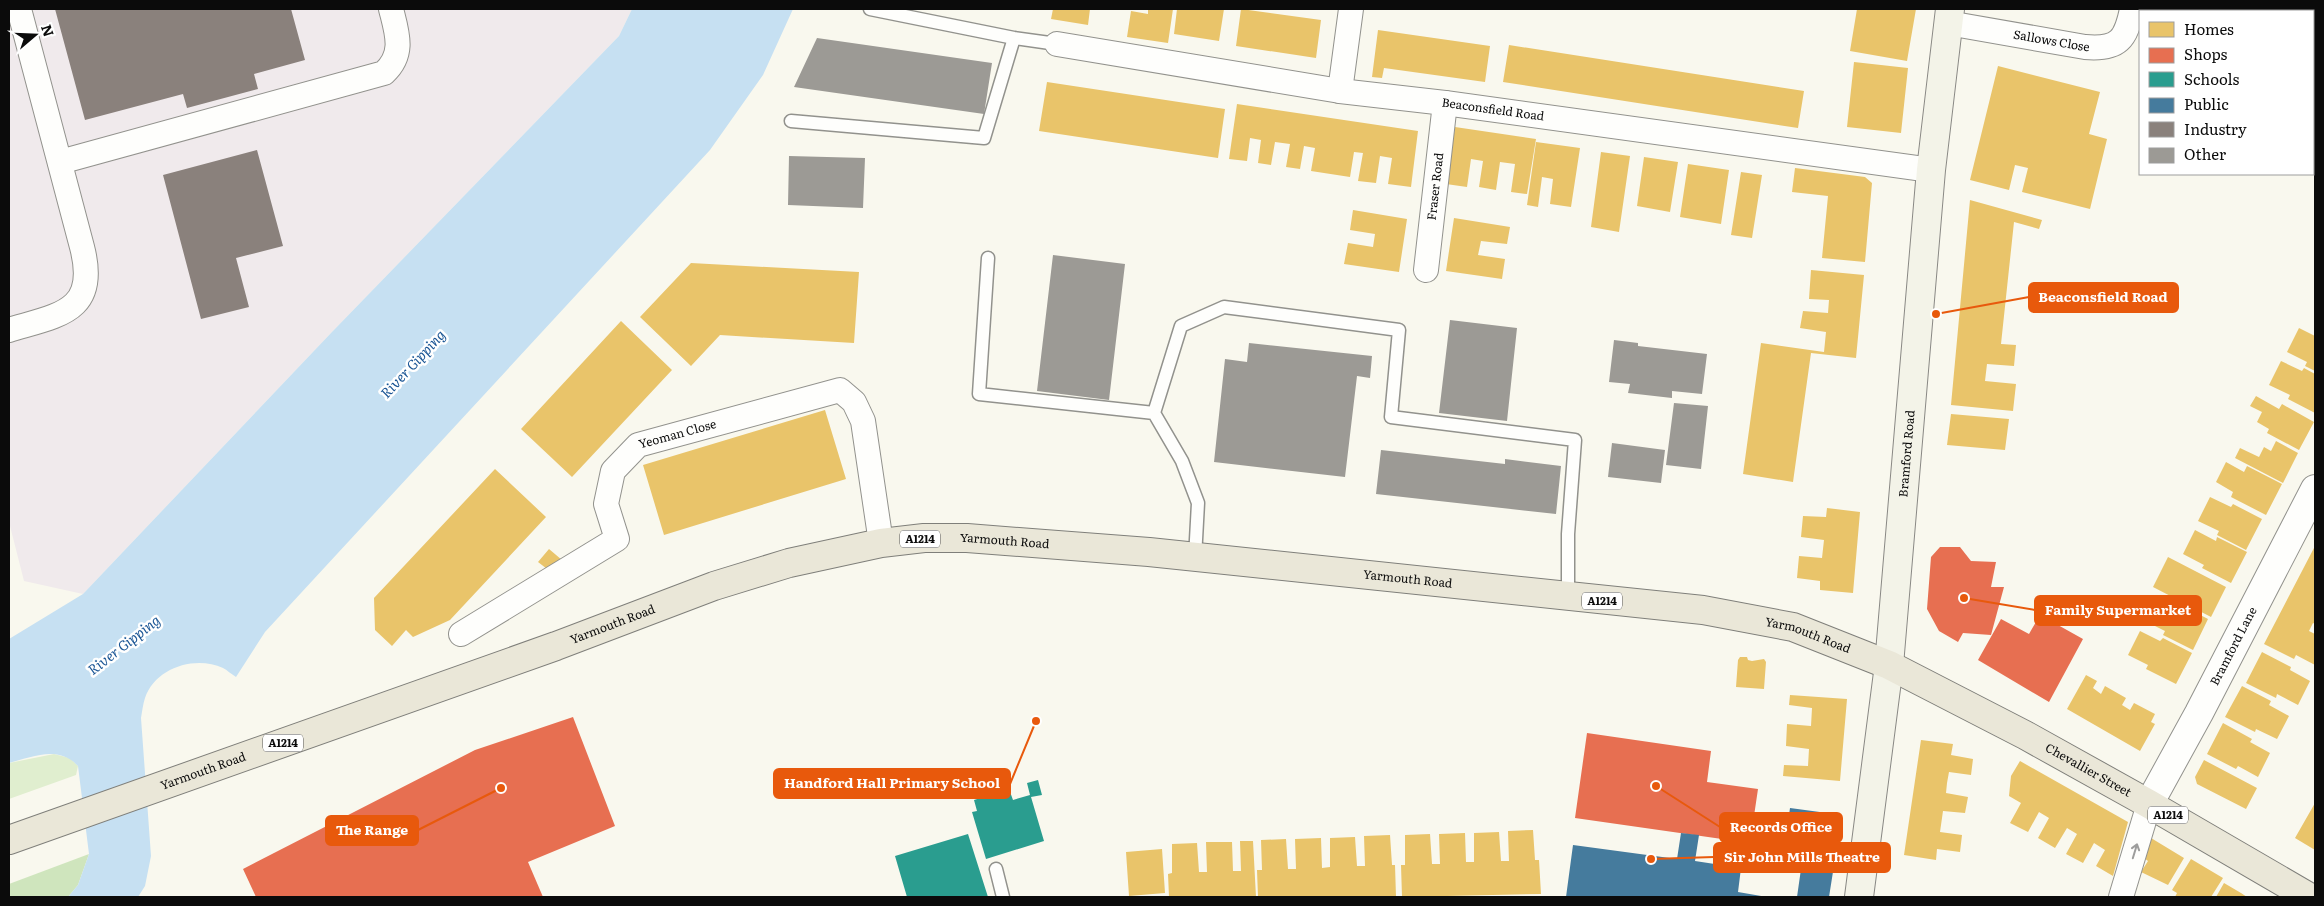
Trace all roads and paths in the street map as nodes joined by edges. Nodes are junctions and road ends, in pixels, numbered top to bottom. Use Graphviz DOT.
graph roads {
  1 [pos="19,9"];
  2 [pos="390,9"];
  3 [pos="870,9"];
  4 [pos="1351,9"];
  5 [pos="2132,9"];
  6 [pos="1949,16"];
  7 [pos="1014,38"];
  8 [pos="1057,44"];
  9 [pos="1340,91"];
  10 [pos="1445,103"];
  11 [pos="791,121"];
  12 [pos="60,162"];
  13 [pos="1931,170"];
  14 [pos="988,258"];
  15 [pos="1426,270"];
  16 [pos="9,330"];
  17 [pos="1154,413"];
  18 [pos="2315,489"];
  19 [pos="881,543"];
  20 [pos="1195,558"];
  21 [pos="1568,598"];
  22 [pos="460,634"];
  23 [pos="1890,665"];
  24 [pos="2149,804"];
  25 [pos="9,840"];
  26 [pos="996,869"];
  27 [pos="1003,897"];
  28 [pos="1859,897"];
  29 [pos="2121,897"];
  30 [pos="2308,897"];
  1 -- 12 [label="street"];
  2 -- 12 [label="street"];
  3 -- 7 [label="lane"];
  4 -- 9 [label="street"];
  5 -- 6 [label="street, Sallows Close"];
  6 -- 13 [label="main road, Bramford Road"];
  7 -- 8 [label="lane"];
  7 -- 11 [label="lane"];
  8 -- 9 [label="street, Beaconsfield Road"];
  9 -- 10 [label="street, Beaconsfield Road"];
  10 -- 13 [label="street, Beaconsfield Road"];
  10 -- 15 [label="street, Fraser Road"];
  12 -- 16 [label="street"];
  13 -- 23 [label="main road, Bramford Road"];
  14 -- 17 [label="lane"];
  17 -- 20 [label="lane"];
  17 -- 21 [label="lane"];
  18 -- 24 [label="street, Bramford Lane"];
  19 -- 20 [label="main road, Yarmouth Road / A1214"];
  19 -- 22 [label="street, Yeoman Close"];
  19 -- 25 [label="main road, Yarmouth Road / A1214"];
  20 -- 21 [label="main road, Yarmouth Road / A1214"];
  21 -- 23 [label="main road, Yarmouth Road / A1214"];
  23 -- 24 [label="main road, Chevallier Street / A1214"];
  23 -- 28 [label="main road, Bramford Road"];
  29 -- 24 [label="street, one-way"];
  24 -- 30 [label="main road, Chevallier Street / A1214"];
  26 -- 27 [label="lane"];
}
